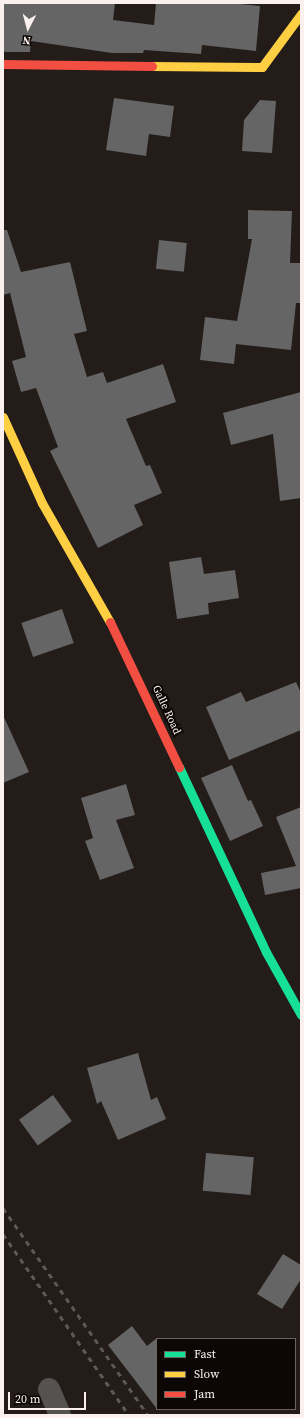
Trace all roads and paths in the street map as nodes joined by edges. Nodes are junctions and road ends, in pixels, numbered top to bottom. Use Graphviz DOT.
graph roads {
  1 [pos="301,14"];
  2 [pos="3,64"];
  3 [pos="3,417"];
  4 [pos="301,1015"];
  5 [pos="49,1389"];
  6 [pos="60,1415"];
  1 -- 2 [label="main road"];
  3 -- 4 [label="main road, Galle Road"];
  5 -- 6 [label="street"];
}
